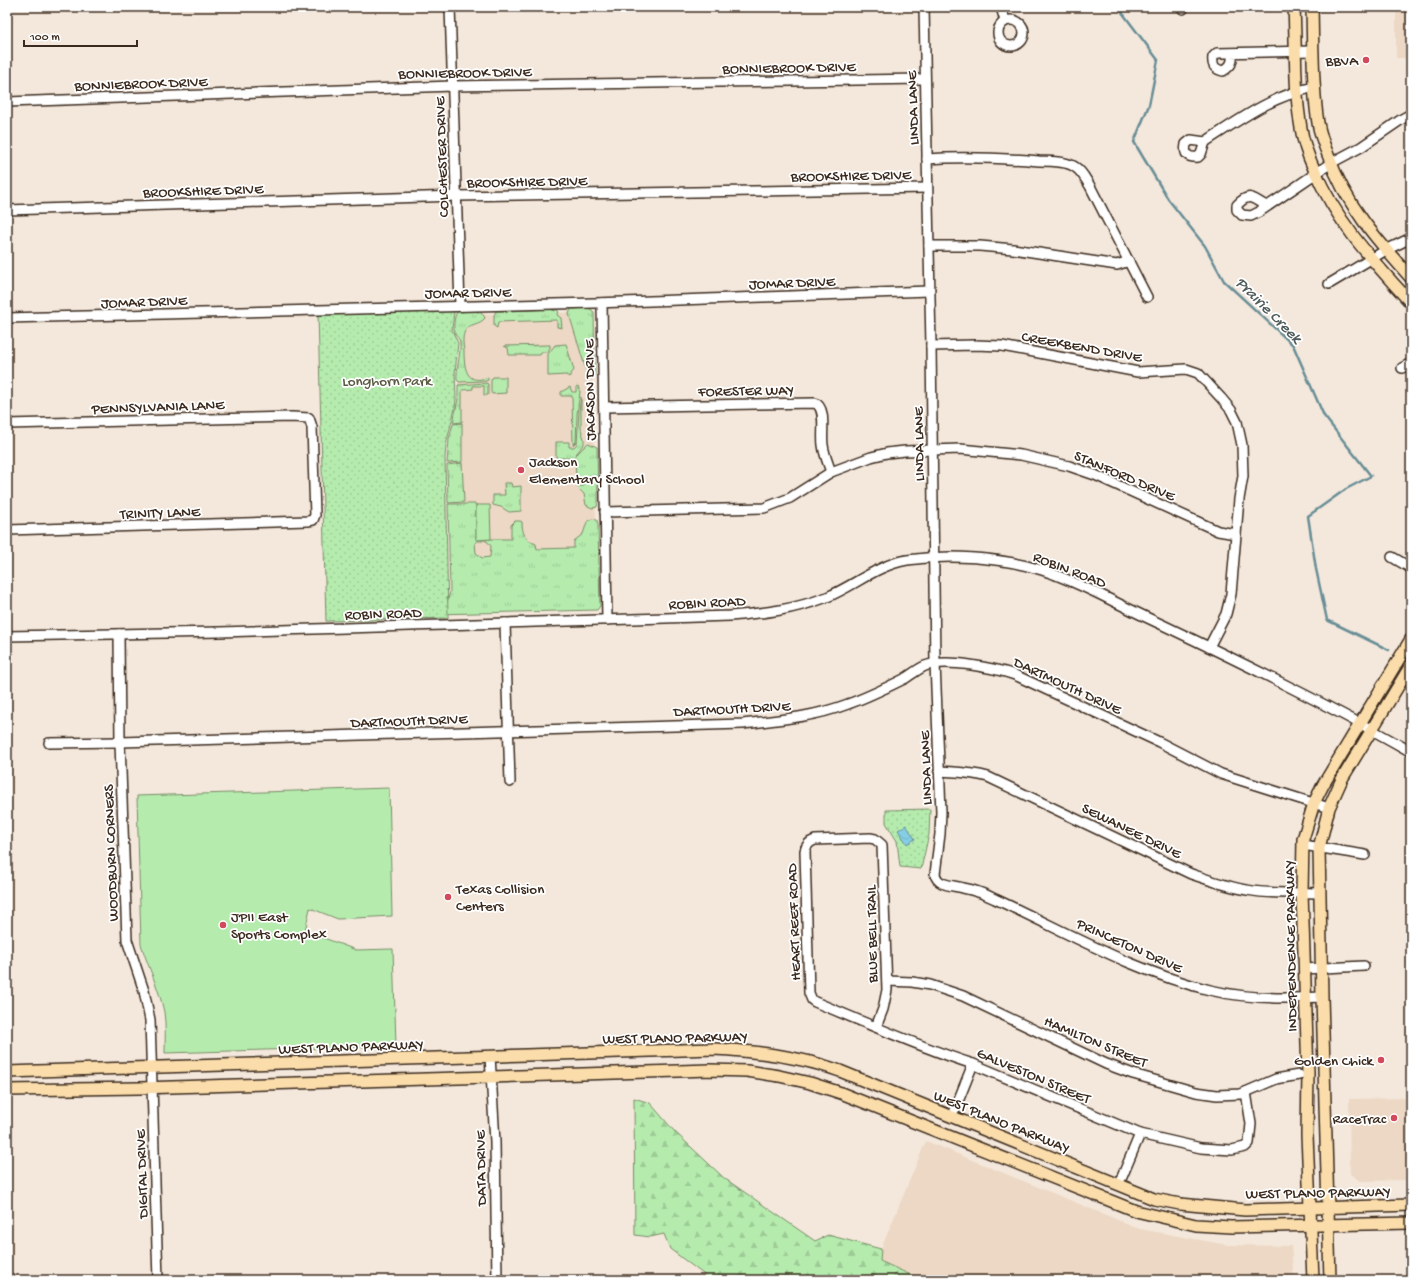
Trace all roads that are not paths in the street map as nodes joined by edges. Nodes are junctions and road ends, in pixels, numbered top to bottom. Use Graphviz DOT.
graph roads {
  1 [pos="450,7"];
  2 [pos="924,7"];
  3 [pos="1001,7"];
  4 [pos="1294,7"];
  5 [pos="1312,7"];
  6 [pos="1005,21"];
  7 [pos="1296,51"];
  8 [pos="1313,51"];
  9 [pos="1232,53"];
  10 [pos="924,79"];
  11 [pos="453,86"];
  12 [pos="1315,87"];
  13 [pos="1297,90"];
  14 [pos="7,102"];
  15 [pos="1411,114"];
  16 [pos="1204,142"];
  17 [pos="927,158"];
  18 [pos="1331,162"];
  19 [pos="1316,173"];
  20 [pos="927,188"];
  21 [pos="457,196"];
  22 [pos="1267,206"];
  23 [pos="7,210"];
  24 [pos="1411,238"];
  25 [pos="929,246"];
  26 [pos="1386,250"];
  27 [pos="1371,259"];
  28 [pos="1129,262"];
  29 [pos="1411,278"];
  30 [pos="1329,284"];
  31 [pos="930,291"];
  32 [pos="1147,297"];
  33 [pos="602,303"];
  34 [pos="1411,303"];
  35 [pos="460,306"];
  36 [pos="7,318"];
  37 [pos="931,346"];
  38 [pos="1411,363"];
  39 [pos="1402,368"];
  40 [pos="604,408"];
  41 [pos="7,424"];
  42 [pos="932,450"];
  43 [pos="831,472"];
  44 [pos="606,512"];
  45 [pos="313,520"];
  46 [pos="7,530"];
  47 [pos="1236,534"];
  48 [pos="1392,557"];
  49 [pos="934,558"];
  50 [pos="1411,568"];
  51 [pos="607,620"];
  52 [pos="505,623"];
  53 [pos="119,634"];
  54 [pos="7,636"];
  55 [pos="1411,640"];
  56 [pos="1209,647"];
  57 [pos="936,663"];
  58 [pos="1411,665"];
  59 [pos="1361,723"];
  60 [pos="1371,729"];
  61 [pos="508,731"];
  62 [pos="120,742"];
  63 [pos="49,743"];
  64 [pos="1408,750"];
  65 [pos="939,771"];
  66 [pos="510,782"];
  67 [pos="1314,803"];
  68 [pos="1329,808"];
  69 [pos="879,841"];
  70 [pos="1303,845"];
  71 [pos="1319,848"];
  72 [pos="1365,855"];
  73 [pos="937,880"];
  74 [pos="1302,892"];
  75 [pos="1319,893"];
  76 [pos="1364,966"];
  77 [pos="1321,968"];
  78 [pos="1304,969"];
  79 [pos="887,981"];
  80 [pos="1322,997"];
  81 [pos="1306,998"];
  82 [pos="812,1000"];
  83 [pos="876,1027"];
  84 [pos="490,1056"];
  85 [pos="313,1062"];
  86 [pos="973,1064"];
  87 [pos="152,1067"];
  88 [pos="7,1072"];
  89 [pos="1299,1075"];
  90 [pos="491,1077"];
  91 [pos="313,1082"];
  92 [pos="152,1087"];
  93 [pos="7,1090"];
  94 [pos="1246,1092"];
  95 [pos="955,1109"];
  96 [pos="1140,1134"];
  97 [pos="1122,1177"];
  98 [pos="1411,1205"];
  99 [pos="1328,1208"];
  100 [pos="1310,1209"];
  101 [pos="1411,1223"];
  102 [pos="1311,1226"];
  103 [pos="1329,1226"];
  104 [pos="158,1280"];
  105 [pos="497,1280"];
  106 [pos="1313,1280"];
  107 [pos="1330,1280"];
  1 -- 11 [label="street, COLCHESTER DRIVE"];
  2 -- 10 [label="street, LINDA LANE"];
  3 -- 6 [label="street"];
  4 -- 7 [label="main road"];
  5 -- 8 [label="main road"];
  7 -- 8 [label="street"];
  7 -- 9 [label="street"];
  7 -- 13 [label="main road"];
  8 -- 12 [label="main road"];
  10 -- 11 [label="street, BONNIEBROOK DRIVE"];
  10 -- 17 [label="street, LINDA LANE"];
  11 -- 14 [label="street, BONNIEBROOK DRIVE"];
  11 -- 21 [label="street, COLCHESTER DRIVE"];
  12 -- 13 [label="street"];
  12 -- 18 [label="main road"];
  13 -- 16 [label="street"];
  13 -- 19 [label="main road"];
  15 -- 18 [label="street"];
  17 -- 20 [label="street, LINDA LANE"];
  17 -- 28 [label="street, BROOKSHIRE DRIVE"];
  18 -- 19 [label="street"];
  18 -- 26 [label="main road"];
  19 -- 22 [label="street"];
  19 -- 27 [label="main road"];
  20 -- 21 [label="street, BROOKSHIRE DRIVE"];
  20 -- 25 [label="street, LINDA LANE"];
  21 -- 23 [label="street, BROOKSHIRE DRIVE"];
  21 -- 35 [label="street, COLCHESTER DRIVE"];
  24 -- 26 [label="street"];
  25 -- 28 [label="street"];
  25 -- 31 [label="street, LINDA LANE"];
  26 -- 27 [label="street"];
  26 -- 29 [label="main road"];
  27 -- 30 [label="street"];
  27 -- 34 [label="main road"];
  28 -- 32 [label="street, BROOKSHIRE DRIVE"];
  31 -- 33 [label="street, JOMAR DRIVE"];
  31 -- 37 [label="street, LINDA LANE"];
  33 -- 35 [label="street, JOMAR DRIVE"];
  33 -- 40 [label="street, JACKSON DRIVE"];
  35 -- 36 [label="street, JOMAR DRIVE"];
  37 -- 42 [label="street, LINDA LANE"];
  37 -- 47 [label="street, CREEKBEND DRIVE"];
  38 -- 39 [label="street"];
  40 -- 43 [label="street, FORESTER WAY"];
  40 -- 44 [label="street, JACKSON DRIVE"];
  41 -- 45 [label="street, PENNSYLVANIA LANE"];
  42 -- 43 [label="street, STANFORD DRIVE"];
  42 -- 47 [label="street, STANFORD DRIVE"];
  42 -- 49 [label="street, LINDA LANE"];
  43 -- 44 [label="street, STANFORD DRIVE"];
  44 -- 51 [label="street, JACKSON DRIVE"];
  45 -- 46 [label="street, TRINITY LANE"];
  47 -- 56 [label="street, CREEKBEND DRIVE"];
  48 -- 50 [label="street"];
  49 -- 51 [label="street, ROBIN ROAD"];
  49 -- 56 [label="street, ROBIN ROAD"];
  49 -- 57 [label="street, LINDA LANE"];
  51 -- 52 [label="street, ROBIN ROAD"];
  52 -- 53 [label="street, ROBIN ROAD"];
  52 -- 61 [label="street"];
  53 -- 54 [label="street, ROBIN ROAD"];
  53 -- 62 [label="street, WOODBURN CORNERS"];
  55 -- 59 [label="main road, INDEPENDENCE PARKWAY"];
  56 -- 59 [label="street, ROBIN ROAD"];
  57 -- 61 [label="street, DARTMOUTH DRIVE"];
  57 -- 65 [label="street, LINDA LANE"];
  57 -- 67 [label="street, DARTMOUTH DRIVE"];
  58 -- 60 [label="main road, INDEPENDENCE PARKWAY"];
  59 -- 60 [label="street, ROBIN ROAD"];
  59 -- 67 [label="main road, INDEPENDENCE PARKWAY"];
  60 -- 64 [label="street, ROBIN ROAD"];
  60 -- 68 [label="main road, INDEPENDENCE PARKWAY"];
  61 -- 62 [label="street, DARTMOUTH DRIVE"];
  61 -- 66 [label="street"];
  62 -- 63 [label="street, DARTMOUTH DRIVE"];
  62 -- 87 [label="street, WOODBURN CORNERS"];
  65 -- 73 [label="street, LINDA LANE"];
  65 -- 74 [label="street, SEWANEE DRIVE"];
  67 -- 68 [label="street, DARTMOUTH DRIVE"];
  67 -- 70 [label="main road, INDEPENDENCE PARKWAY"];
  68 -- 71 [label="main road, INDEPENDENCE PARKWAY"];
  69 -- 79 [label="street, BLUE BELL TRAIL"];
  69 -- 82 [label="street, HEART REEF ROAD"];
  70 -- 71 [label="street"];
  70 -- 74 [label="main road, INDEPENDENCE PARKWAY"];
  71 -- 72 [label="street"];
  71 -- 75 [label="main road, INDEPENDENCE PARKWAY"];
  73 -- 81 [label="street, PRINCETON DRIVE"];
  74 -- 75 [label="street, SEWANEE DRIVE"];
  74 -- 78 [label="main road, INDEPENDENCE PARKWAY"];
  75 -- 77 [label="main road, INDEPENDENCE PARKWAY"];
  76 -- 77 [label="street"];
  77 -- 78 [label="street"];
  77 -- 80 [label="main road, INDEPENDENCE PARKWAY"];
  78 -- 81 [label="main road, INDEPENDENCE PARKWAY"];
  79 -- 83 [label="street, BLUE BELL TRAIL"];
  79 -- 94 [label="street, HAMILTON STREET"];
  80 -- 81 [label="street, PRINCETON DRIVE"];
  80 -- 99 [label="main road, INDEPENDENCE PARKWAY"];
  81 -- 100 [label="main road, INDEPENDENCE PARKWAY"];
  82 -- 83 [label="street, GALVESTON STREET"];
  83 -- 86 [label="street, GALVESTON STREET"];
  84 -- 85 [label="main road, WEST PLANO PARKWAY"];
  84 -- 90 [label="street, DATA DRIVE"];
  84 -- 100 [label="main road, WEST PLANO PARKWAY"];
  85 -- 87 [label="main road, WEST PLANO PARKWAY"];
  85 -- 91 [label="main road"];
  86 -- 95 [label="street"];
  86 -- 96 [label="street, GALVESTON STREET"];
  87 -- 88 [label="main road, WEST PLANO PARKWAY"];
  87 -- 92 [label="street, DIGITAL DRIVE"];
  89 -- 94 [label="street, HAMILTON STREET"];
  90 -- 91 [label="main road"];
  90 -- 102 [label="main road"];
  90 -- 105 [label="street, DATA DRIVE"];
  91 -- 92 [label="main road"];
  92 -- 93 [label="main road"];
  92 -- 104 [label="street, DIGITAL DRIVE"];
  94 -- 96 [label="street, GALVESTON STREET"];
  96 -- 97 [label="street"];
  98 -- 99 [label="main road, WEST PLANO PARKWAY"];
  99 -- 100 [label="main road, WEST PLANO PARKWAY"];
  99 -- 103 [label="main road, INDEPENDENCE PARKWAY"];
  100 -- 102 [label="main road, INDEPENDENCE PARKWAY"];
  101 -- 103 [label="main road"];
  102 -- 103 [label="main road"];
  102 -- 106 [label="main road, INDEPENDENCE PARKWAY"];
  103 -- 107 [label="main road, INDEPENDENCE PARKWAY"];
}
